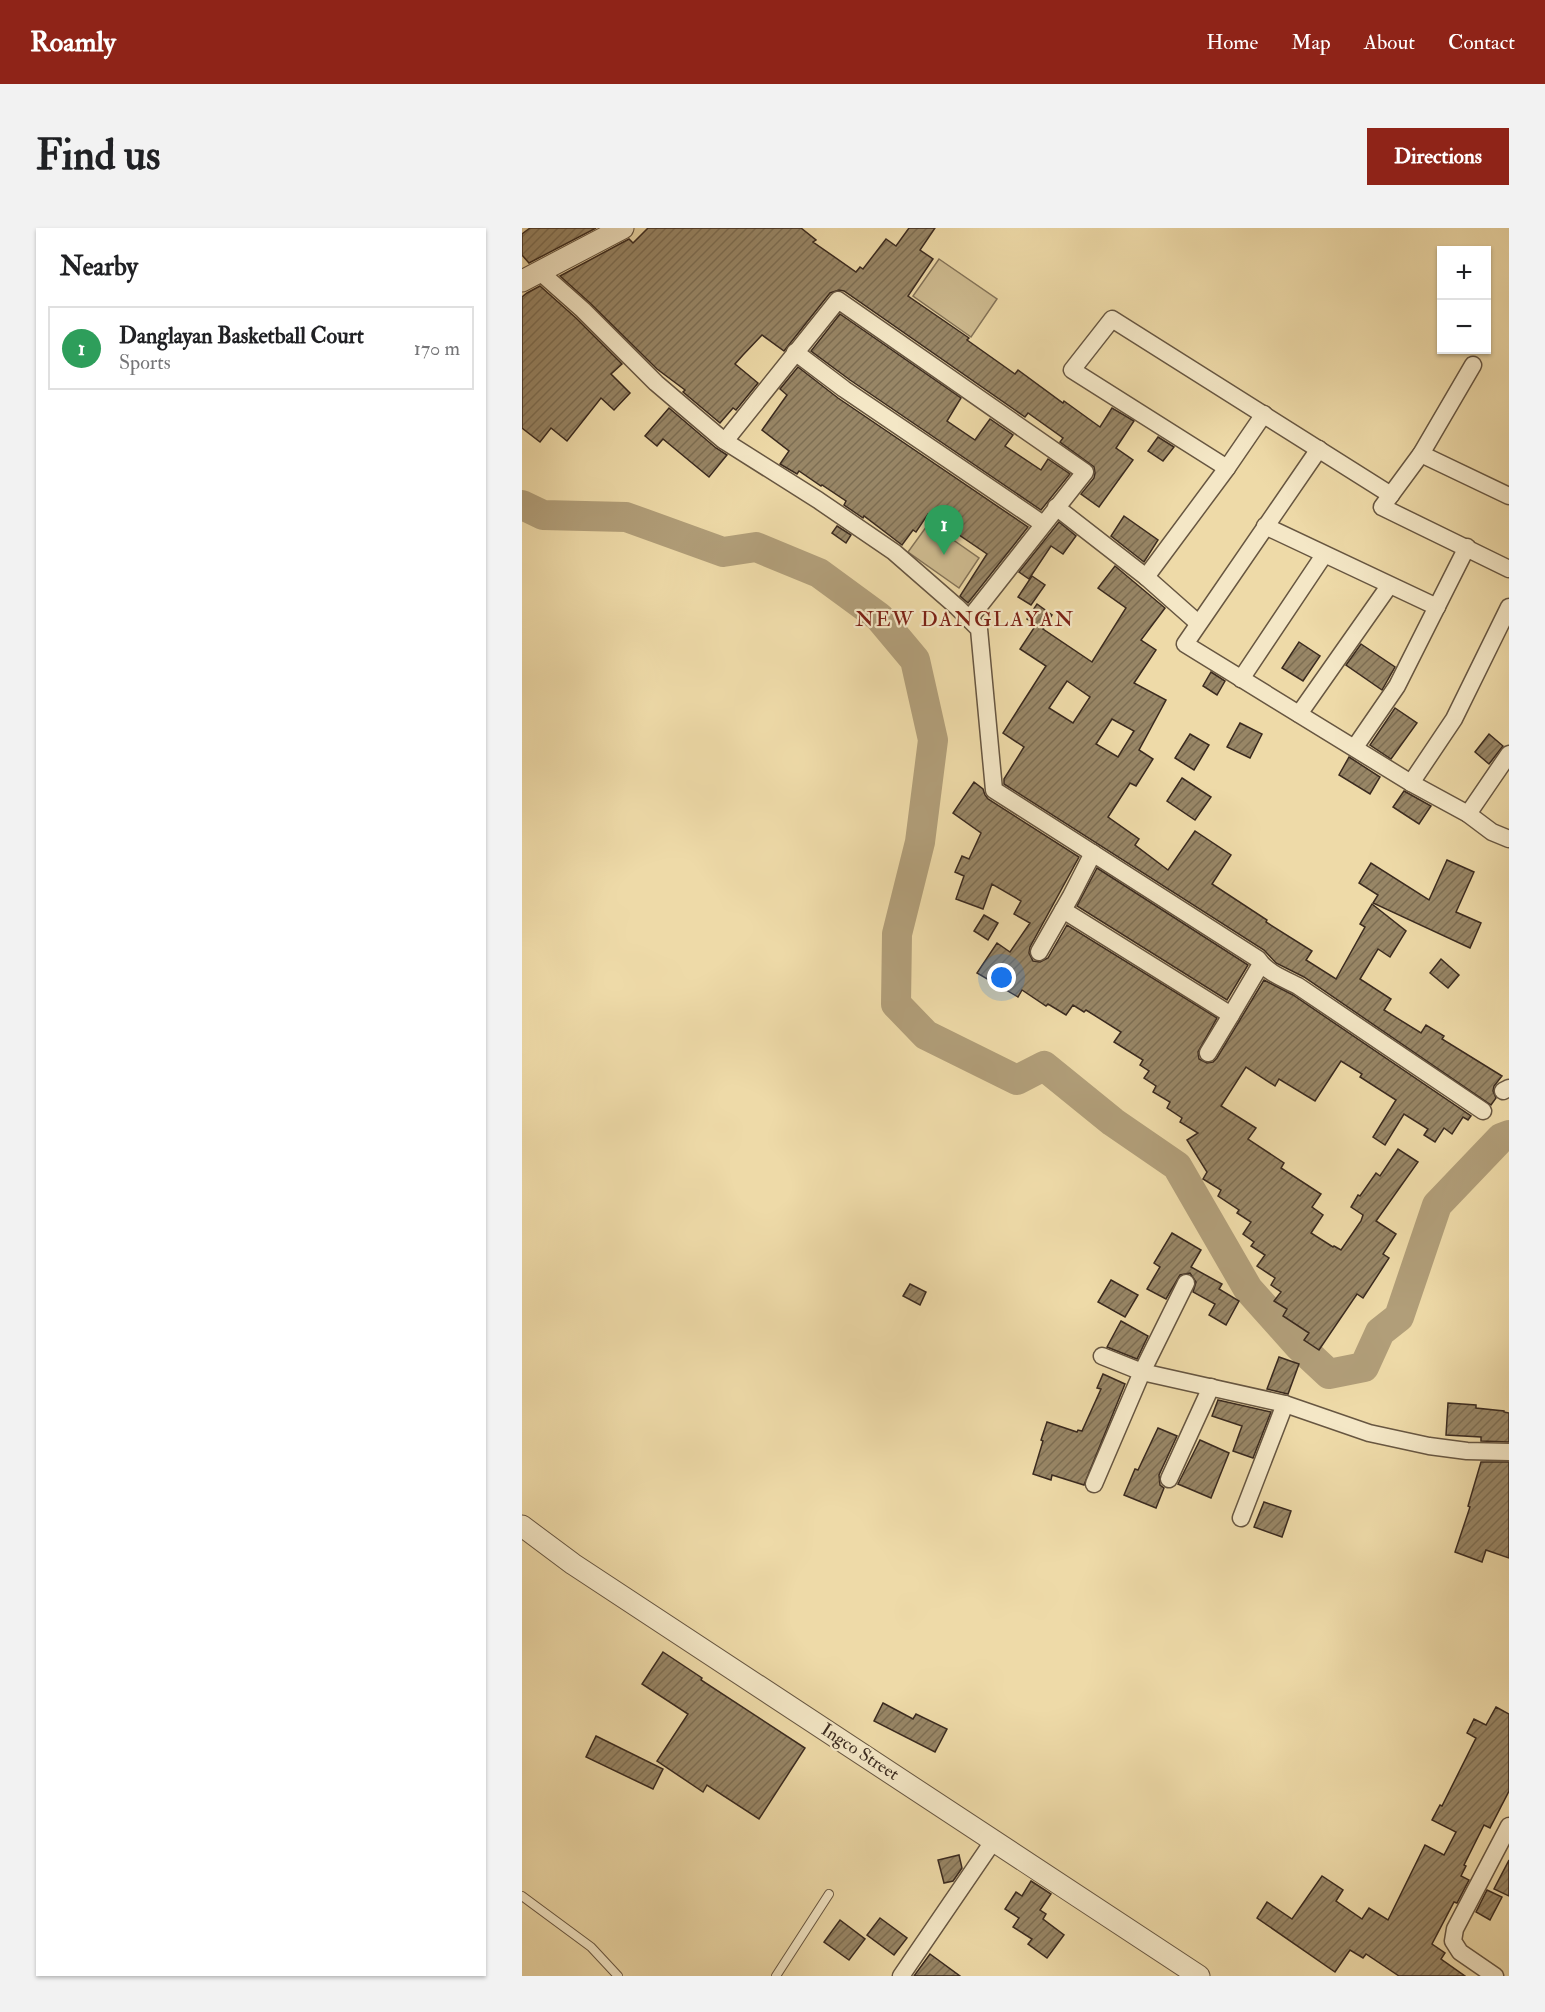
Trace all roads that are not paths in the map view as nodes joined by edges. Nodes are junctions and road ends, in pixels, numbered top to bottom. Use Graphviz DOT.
graph roads {
  1 [pos="624,228"];
  2 [pos="531,276"];
  3 [pos="795,352"];
  4 [pos="1473,365"];
  5 [pos="1264,414"];
  6 [pos="725,441"];
  7 [pos="1318,449"];
  8 [pos="1421,454"];
  9 [pos="1227,468"];
  10 [pos="1391,495"];
  11 [pos="1509,496"];
  12 [pos="1056,507"];
  13 [pos="1043,524"];
  14 [pos="1265,526"];
  15 [pos="1467,547"];
  16 [pos="1324,555"];
  17 [pos="1509,569"];
  18 [pos="1146,578"];
  19 [pos="1389,586"];
  20 [pos="1437,607"];
  21 [pos="1509,608"];
  22 [pos="969,619"];
  23 [pos="1198,623"];
  24 [pos="1241,679"];
  25 [pos="1299,714"];
  26 [pos="1355,747"];
  27 [pos="1509,754"];
  28 [pos="1411,783"];
  29 [pos="1468,814"];
  30 [pos="1509,839"];
  31 [pos="1093,853"];
  32 [pos="1064,910"];
  33 [pos="1039,952"];
  34 [pos="1261,964"];
  35 [pos="1231,1015"];
  36 [pos="1208,1053"];
  37 [pos="1483,1111"];
  38 [pos="1186,1283"];
  39 [pos="1102,1356"];
  40 [pos="1142,1372"];
  41 [pos="1211,1387"];
  42 [pos="1285,1404"];
  43 [pos="1509,1452"];
  44 [pos="1169,1479"];
  45 [pos="1094,1484"];
  46 [pos="1241,1518"];
  47 [pos="522,1526"];
  48 [pos="1509,1826"];
  49 [pos="994,1840"];
  50 [pos="829,1894"];
  51 [pos="522,1896"];
  52 [pos="618,1976"];
  53 [pos="776,1976"];
  54 [pos="901,1976"];
  55 [pos="1199,1976"];
  56 [pos="1495,1976"];
  1 -- 2 [label="street"];
  2 -- 6 [label="street"];
  3 -- 6 [label="street"];
  3 -- 12 [label="street"];
  3 -- 13 [label="street"];
  4 -- 8 [label="street"];
  5 -- 7 [label="street"];
  5 -- 9 [label="street"];
  5 -- 9 [label="street"];
  6 -- 22 [label="street"];
  7 -- 10 [label="street"];
  7 -- 14 [label="street"];
  8 -- 10 [label="street"];
  8 -- 11 [label="street"];
  9 -- 18 [label="street"];
  10 -- 15 [label="street"];
  12 -- 13 [label="street"];
  12 -- 18 [label="street"];
  13 -- 22 [label="street"];
  14 -- 16 [label="street"];
  14 -- 23 [label="street"];
  15 -- 17 [label="street"];
  15 -- 20 [label="street"];
  16 -- 19 [label="street"];
  16 -- 24 [label="street"];
  18 -- 23 [label="street"];
  19 -- 20 [label="street"];
  19 -- 25 [label="street"];
  20 -- 26 [label="street"];
  21 -- 28 [label="street"];
  22 -- 31 [label="street"];
  23 -- 24 [label="street"];
  24 -- 25 [label="street"];
  25 -- 26 [label="street"];
  26 -- 28 [label="street"];
  27 -- 29 [label="street"];
  28 -- 29 [label="street"];
  29 -- 30 [label="street"];
  31 -- 32 [label="street"];
  31 -- 34 [label="street"];
  32 -- 33 [label="street"];
  32 -- 35 [label="street"];
  34 -- 35 [label="street"];
  34 -- 37 [label="street"];
  35 -- 36 [label="street"];
  38 -- 40 [label="street"];
  39 -- 40 [label="street"];
  40 -- 41 [label="street"];
  40 -- 45 [label="street"];
  41 -- 42 [label="street"];
  41 -- 44 [label="street"];
  42 -- 43 [label="street"];
  42 -- 46 [label="street"];
  47 -- 49 [label="street, Ingco Street"];
  48 -- 56 [label="street"];
  49 -- 54 [label="street"];
  49 -- 55 [label="street, Ingco Street"];
  50 -- 53 [label="lane"];
  51 -- 52 [label="lane"];
}
